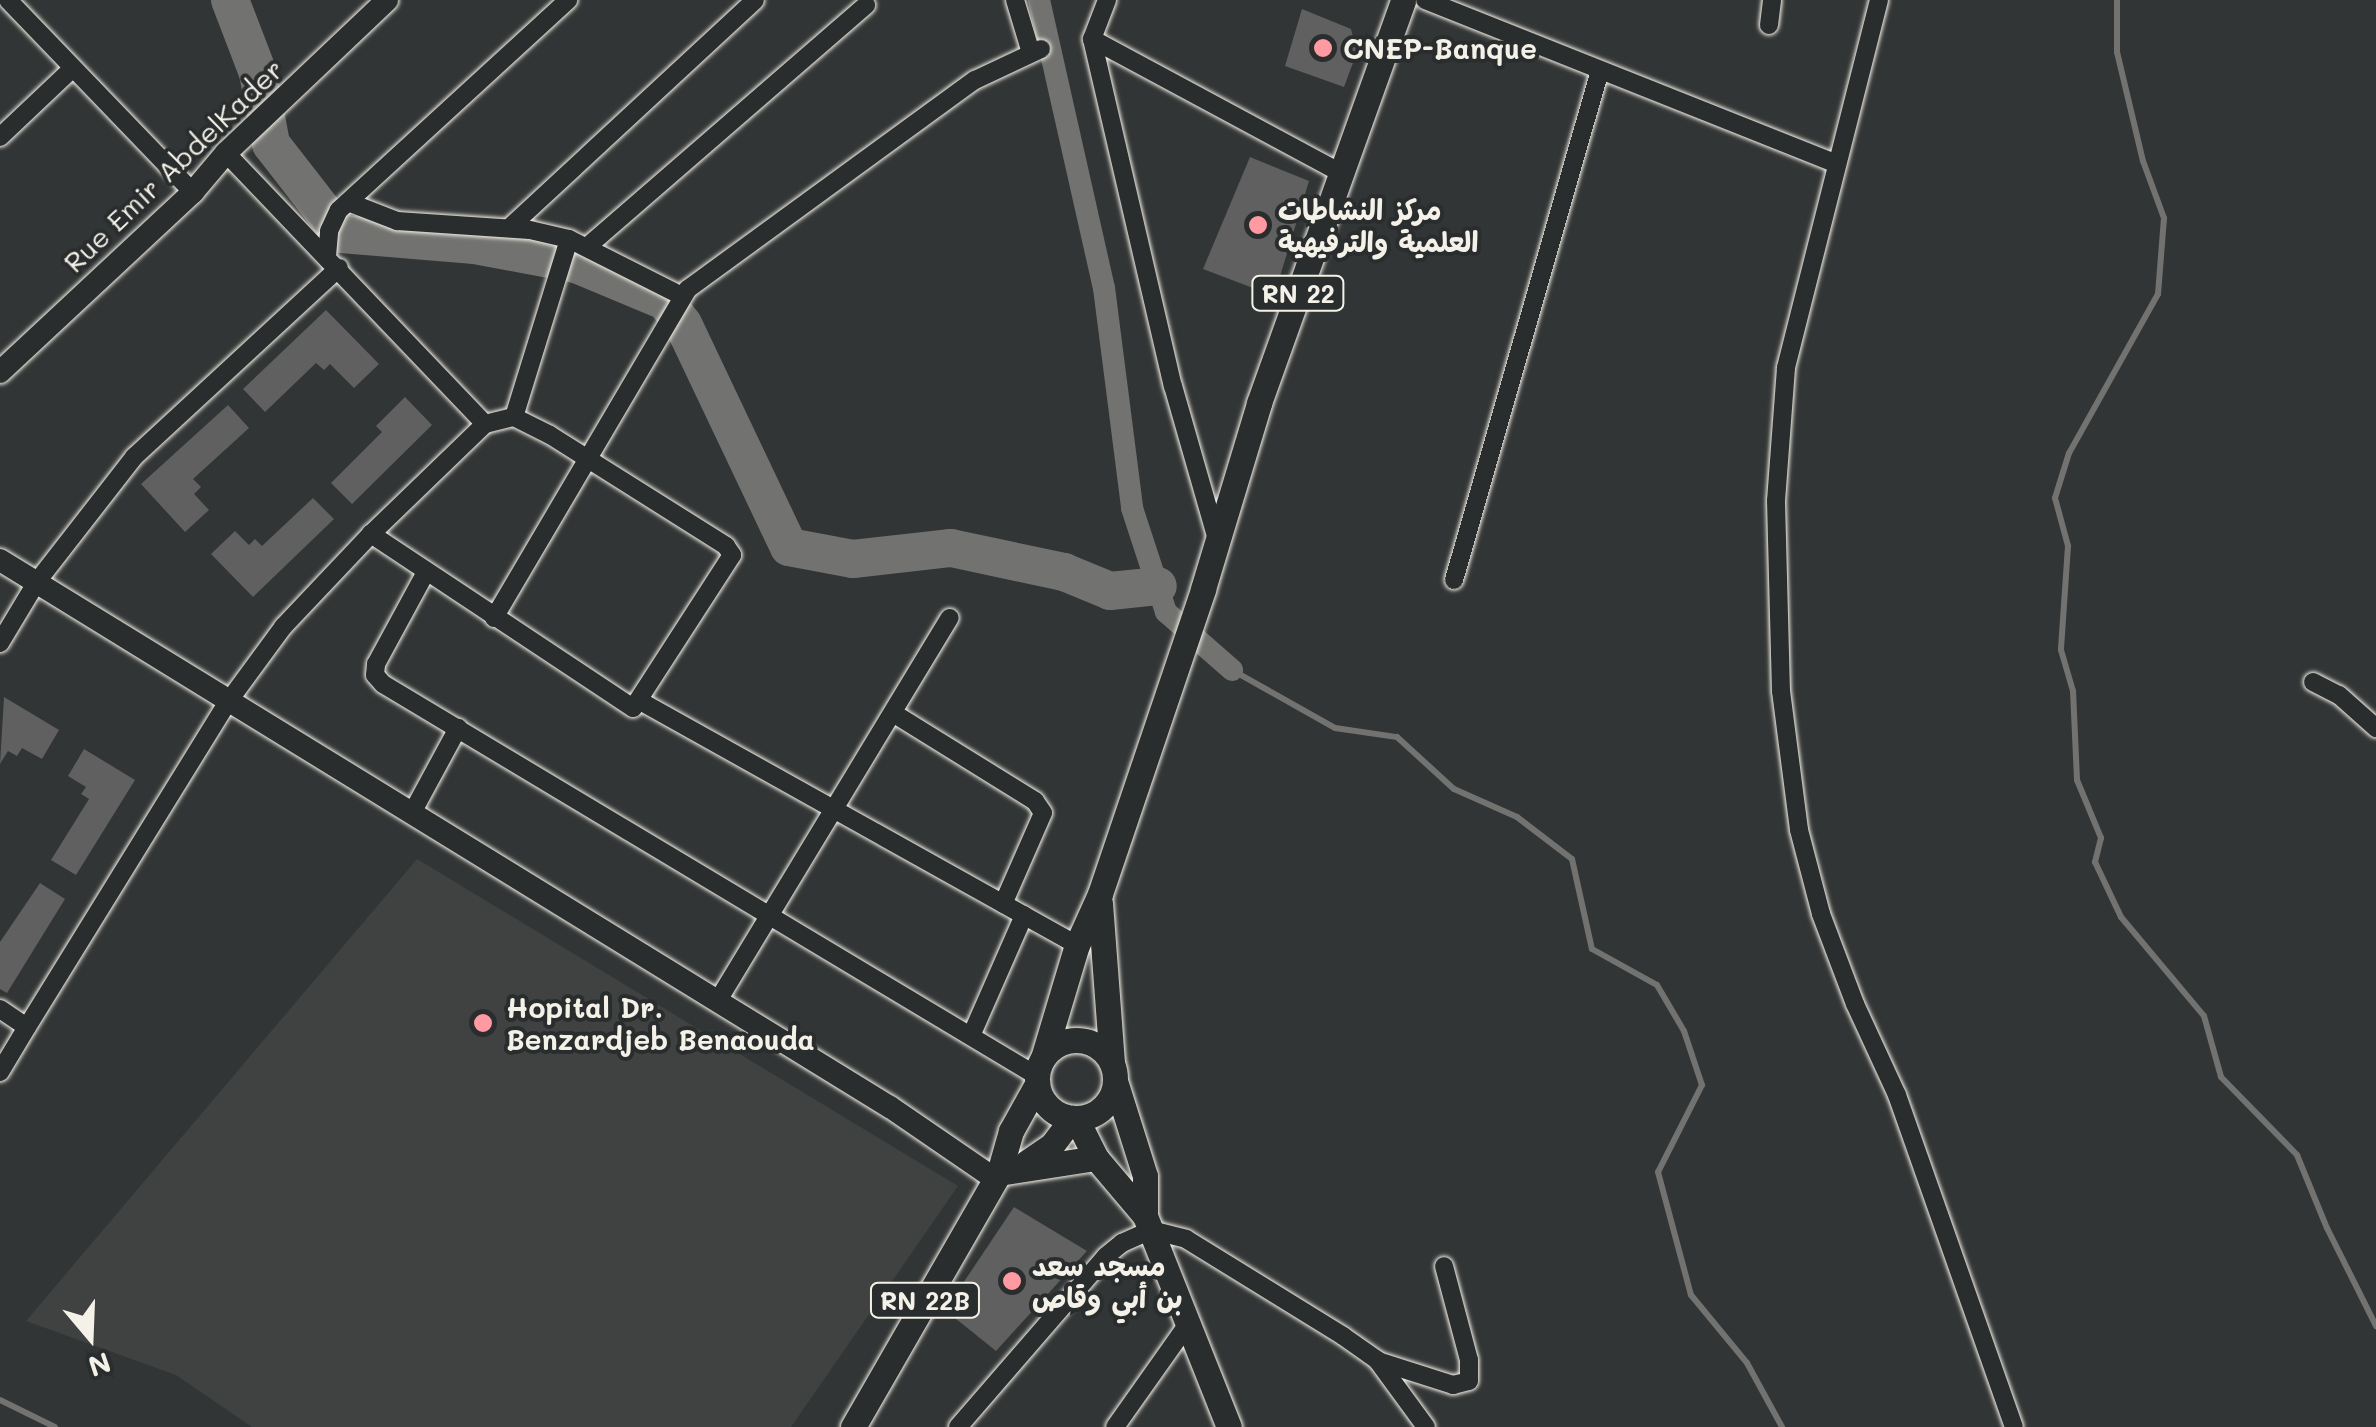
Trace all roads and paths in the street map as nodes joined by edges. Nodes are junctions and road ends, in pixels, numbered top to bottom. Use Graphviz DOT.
graph roads {
  1 [pos="8,0"];
  2 [pos="387,0"];
  3 [pos="568,0"];
  4 [pos="754,0"];
  5 [pos="1015,0"];
  6 [pos="1107,0"];
  7 [pos="1403,0"];
  8 [pos="1425,0"];
  9 [pos="1772,0"];
  10 [pos="1880,0"];
  11 [pos="866,5"];
  12 [pos="1769,25"];
  13 [pos="1092,38"];
  14 [pos="74,68"];
  15 [pos="1600,70"];
  16 [pos="0,137"];
  17 [pos="226,152"];
  18 [pos="1837,164"];
  19 [pos="1341,173"];
  20 [pos="193,192"];
  21 [pos="344,206"];
  22 [pos="509,228"];
  23 [pos="588,246"];
  24 [pos="563,254"];
  25 [pos="331,256"];
  26 [pos="676,306"];
  27 [pos="0,372"];
  28 [pos="514,417"];
  29 [pos="484,424"];
  30 [pos="590,460"];
  31 [pos="371,534"];
  32 [pos="1217,540"];
  33 [pos="0,560"];
  34 [pos="426,572"];
  35 [pos="1454,580"];
  36 [pos="36,583"];
  37 [pos="494,618"];
  38 [pos="950,618"];
  39 [pos="0,643"];
  40 [pos="2313,682"];
  41 [pos="640,701"];
  42 [pos="228,702"];
  43 [pos="893,714"];
  44 [pos="458,728"];
  45 [pos="2376,728"];
  46 [pos="831,810"];
  47 [pos="412,814"];
  48 [pos="1100,894"];
  49 [pos="1004,904"];
  50 [pos="771,914"];
  51 [pos="1024,915"];
  52 [pos="1078,945"];
  53 [pos="717,1002"];
  54 [pos="0,1009"];
  55 [pos="27,1026"];
  56 [pos="970,1036"];
  57 [pos="0,1072"];
  58 [pos="1039,1073"];
  59 [pos="1114,1073"];
  60 [pos="1074,1118"];
  61 [pos="1096,1158"];
  62 [pos="997,1176"];
  63 [pos="1148,1223"];
  64 [pos="1444,1266"];
  65 [pos="1188,1324"];
  66 [pos="1376,1360"];
  67 [pos="852,1427"];
  68 [pos="958,1427"];
  69 [pos="1116,1427"];
  70 [pos="1229,1427"];
  71 [pos="1426,1427"];
  72 [pos="2014,1427"];
  1 -- 14 [label="street"];
  2 -- 17 [label="street, Rue Emir AbdelKader"];
  3 -- 21 [label="street"];
  4 -- 22 [label="street"];
  5 -- 26 [label="street"];
  6 -- 13 [label="street"];
  7 -- 19 [label="main road, RN 22"];
  8 -- 15 [label="street"];
  9 -- 12 [label="street"];
  10 -- 18 [label="street"];
  11 -- 23 [label="street"];
  13 -- 19 [label="street"];
  13 -- 32 [label="street"];
  14 -- 16 [label="street"];
  14 -- 20 [label="street"];
  15 -- 18 [label="street"];
  15 -- 35 [label="street"];
  17 -- 20 [label="street, Rue Emir AbdelKader"];
  17 -- 25 [label="street"];
  18 -- 72 [label="street"];
  19 -- 32 [label="main road, RN 22"];
  20 -- 27 [label="street, Rue Emir AbdelKader"];
  21 -- 22 [label="street"];
  21 -- 25 [label="street"];
  22 -- 24 [label="street"];
  23 -- 24 [label="street"];
  23 -- 26 [label="street"];
  24 -- 28 [label="street"];
  25 -- 29 [label="street"];
  25 -- 36 [label="street"];
  26 -- 30 [label="street"];
  28 -- 29 [label="street"];
  28 -- 30 [label="street"];
  29 -- 31 [label="street"];
  30 -- 37 [label="street"];
  30 -- 41 [label="street"];
  31 -- 34 [label="street"];
  31 -- 42 [label="street"];
  32 -- 48 [label="main road, RN 22"];
  33 -- 36 [label="street"];
  34 -- 37 [label="street"];
  34 -- 44 [label="street"];
  36 -- 39 [label="street"];
  36 -- 42 [label="street"];
  37 -- 41 [label="street"];
  38 -- 43 [label="street"];
  40 -- 45 [label="street"];
  41 -- 46 [label="street"];
  42 -- 47 [label="street"];
  42 -- 55 [label="street"];
  43 -- 46 [label="street"];
  43 -- 49 [label="street"];
  44 -- 47 [label="street"];
  44 -- 50 [label="street"];
  46 -- 49 [label="street"];
  46 -- 50 [label="street"];
  47 -- 53 [label="street"];
  48 -- 52 [label="main road, RN 22"];
  48 -- 59 [label="main road, RN 22"];
  49 -- 51 [label="street"];
  50 -- 53 [label="street"];
  50 -- 56 [label="street"];
  51 -- 52 [label="street"];
  51 -- 56 [label="street"];
  52 -- 58 [label="main road, RN 22"];
  53 -- 62 [label="street"];
  54 -- 55 [label="street"];
  55 -- 57 [label="street"];
  56 -- 58 [label="street"];
  58 -- 59 [label="main road"];
  58 -- 60 [label="main road"];
  58 -- 62 [label="main road, RN 22B"];
  59 -- 60 [label="main road"];
  59 -- 63 [label="main road, RN 22"];
  60 -- 61 [label="main road, RN 22"];
  60 -- 62 [label="main road"];
  61 -- 62 [label="main road"];
  61 -- 63 [label="main road, RN 22"];
  62 -- 67 [label="main road, RN 22B"];
  63 -- 65 [label="main road, RN 22"];
  63 -- 66 [label="street"];
  63 -- 68 [label="street"];
  64 -- 66 [label="street"];
  65 -- 69 [label="street"];
  65 -- 70 [label="main road, RN 22"];
  66 -- 71 [label="street"];
}
